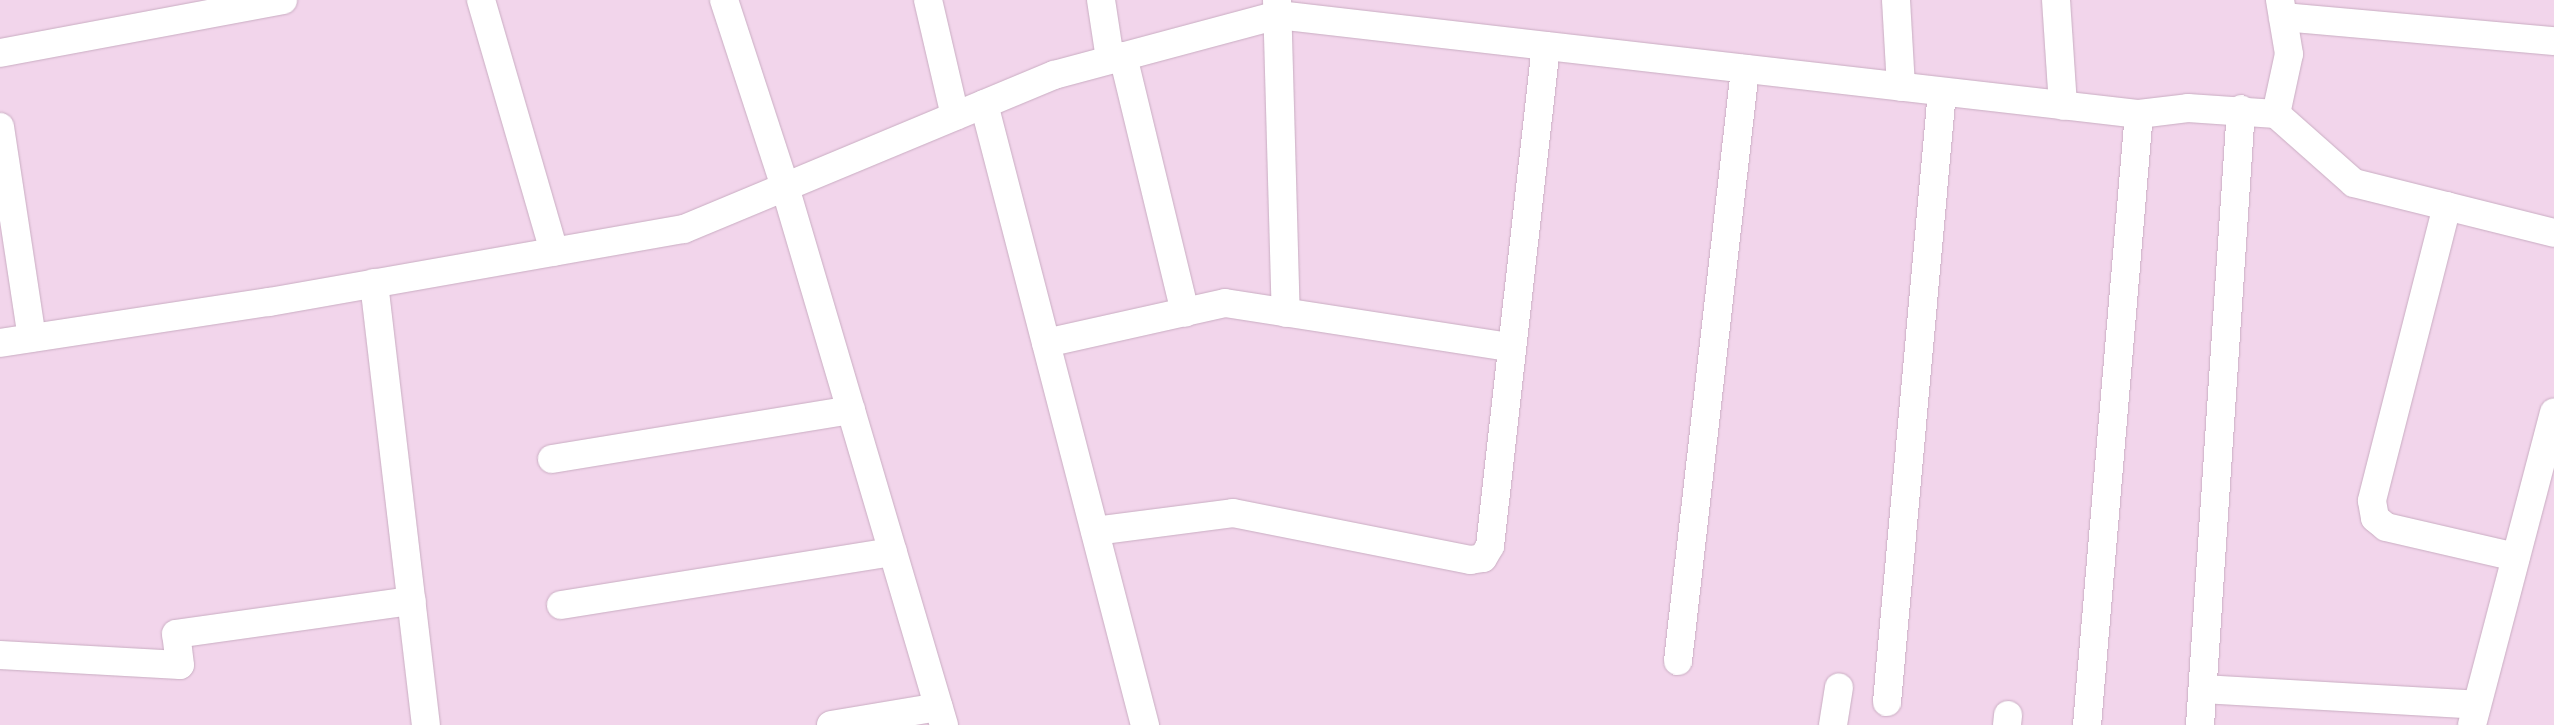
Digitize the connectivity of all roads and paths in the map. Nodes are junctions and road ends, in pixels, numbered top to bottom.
1 (283, 0) edge
2 (481, 0) edge
3 (724, 0) edge
4 (928, 0) edge
5 (1101, 0) edge
6 (1896, 0) edge
7 (2056, 0) edge
8 (1277, 8) edge
9 (2281, 9) edge
10 (2554, 41) edge
11 (1546, 46) junction
12 (0, 53) edge
13 (1116, 58) junction
14 (1745, 69) junction
15 (1901, 87) junction
16 (1942, 92) junction
17 (984, 104) junction
18 (2062, 106) junction
19 (2241, 109) junction
20 (2139, 114) junction
21 (2276, 114) junction
22 (955, 116) junction
23 (0, 126) edge
24 (784, 187) junction
25 (2447, 206) junction
26 (2554, 233) edge
27 (554, 252) junction
28 (374, 284) junction
29 (1184, 313) junction
30 (1286, 313) junction
31 (32, 338) junction
32 (0, 343) edge
33 (1046, 343) junction
34 (1510, 346) junction
35 (851, 410) junction
36 (2554, 413) edge
37 (2550, 448) edge
38 (552, 458) dead end
39 (1095, 531) junction
40 (893, 552) junction
41 (2516, 557) junction
42 (412, 601) junction
43 (561, 605) dead end
44 (0, 655) edge
45 (1678, 661) dead end
46 (1839, 688) dead end
47 (2203, 689) junction
48 (1887, 702) dead end
49 (2475, 715) edge
50 (941, 716) edge
51 (426, 725) edge
52 (831, 725) edge
53 (1145, 725) edge
54 (1834, 725) edge
55 (2087, 725) edge
56 (2200, 725) edge

1 - 12 street
2 - 27 street
3 - 24 street
4 - 22 street
5 - 13 street
6 - 15 street
7 - 18 street
8 - 11 street
8 - 13 street
8 - 30 street
9 - 10 street
9 - 21 street
11 - 14 street
11 - 34 street
13 - 17 street
13 - 29 street
14 - 15 street
14 - 45 street
15 - 16 street
16 - 18 street
16 - 48 street
17 - 22 street
17 - 33 street
18 - 20 street
19 - 20 street
19 - 21 street
19 - 47 street
20 - 55 street
21 - 25 street
22 - 24 street
23 - 31 street
24 - 27 street
24 - 35 street
25 - 26 street
25 - 41 street
27 - 28 street
28 - 31 street
28 - 42 street
29 - 30 street
29 - 33 street
30 - 34 street
31 - 32 street
33 - 39 street
34 - 39 street
35 - 38 street
35 - 40 street
36 - 37 street
37 - 41 street
39 - 53 street
40 - 43 street
40 - 50 street
41 - 49 street
42 - 44 street
42 - 51 street
46 - 54 street
47 - 49 street
47 - 56 street
50 - 52 street

